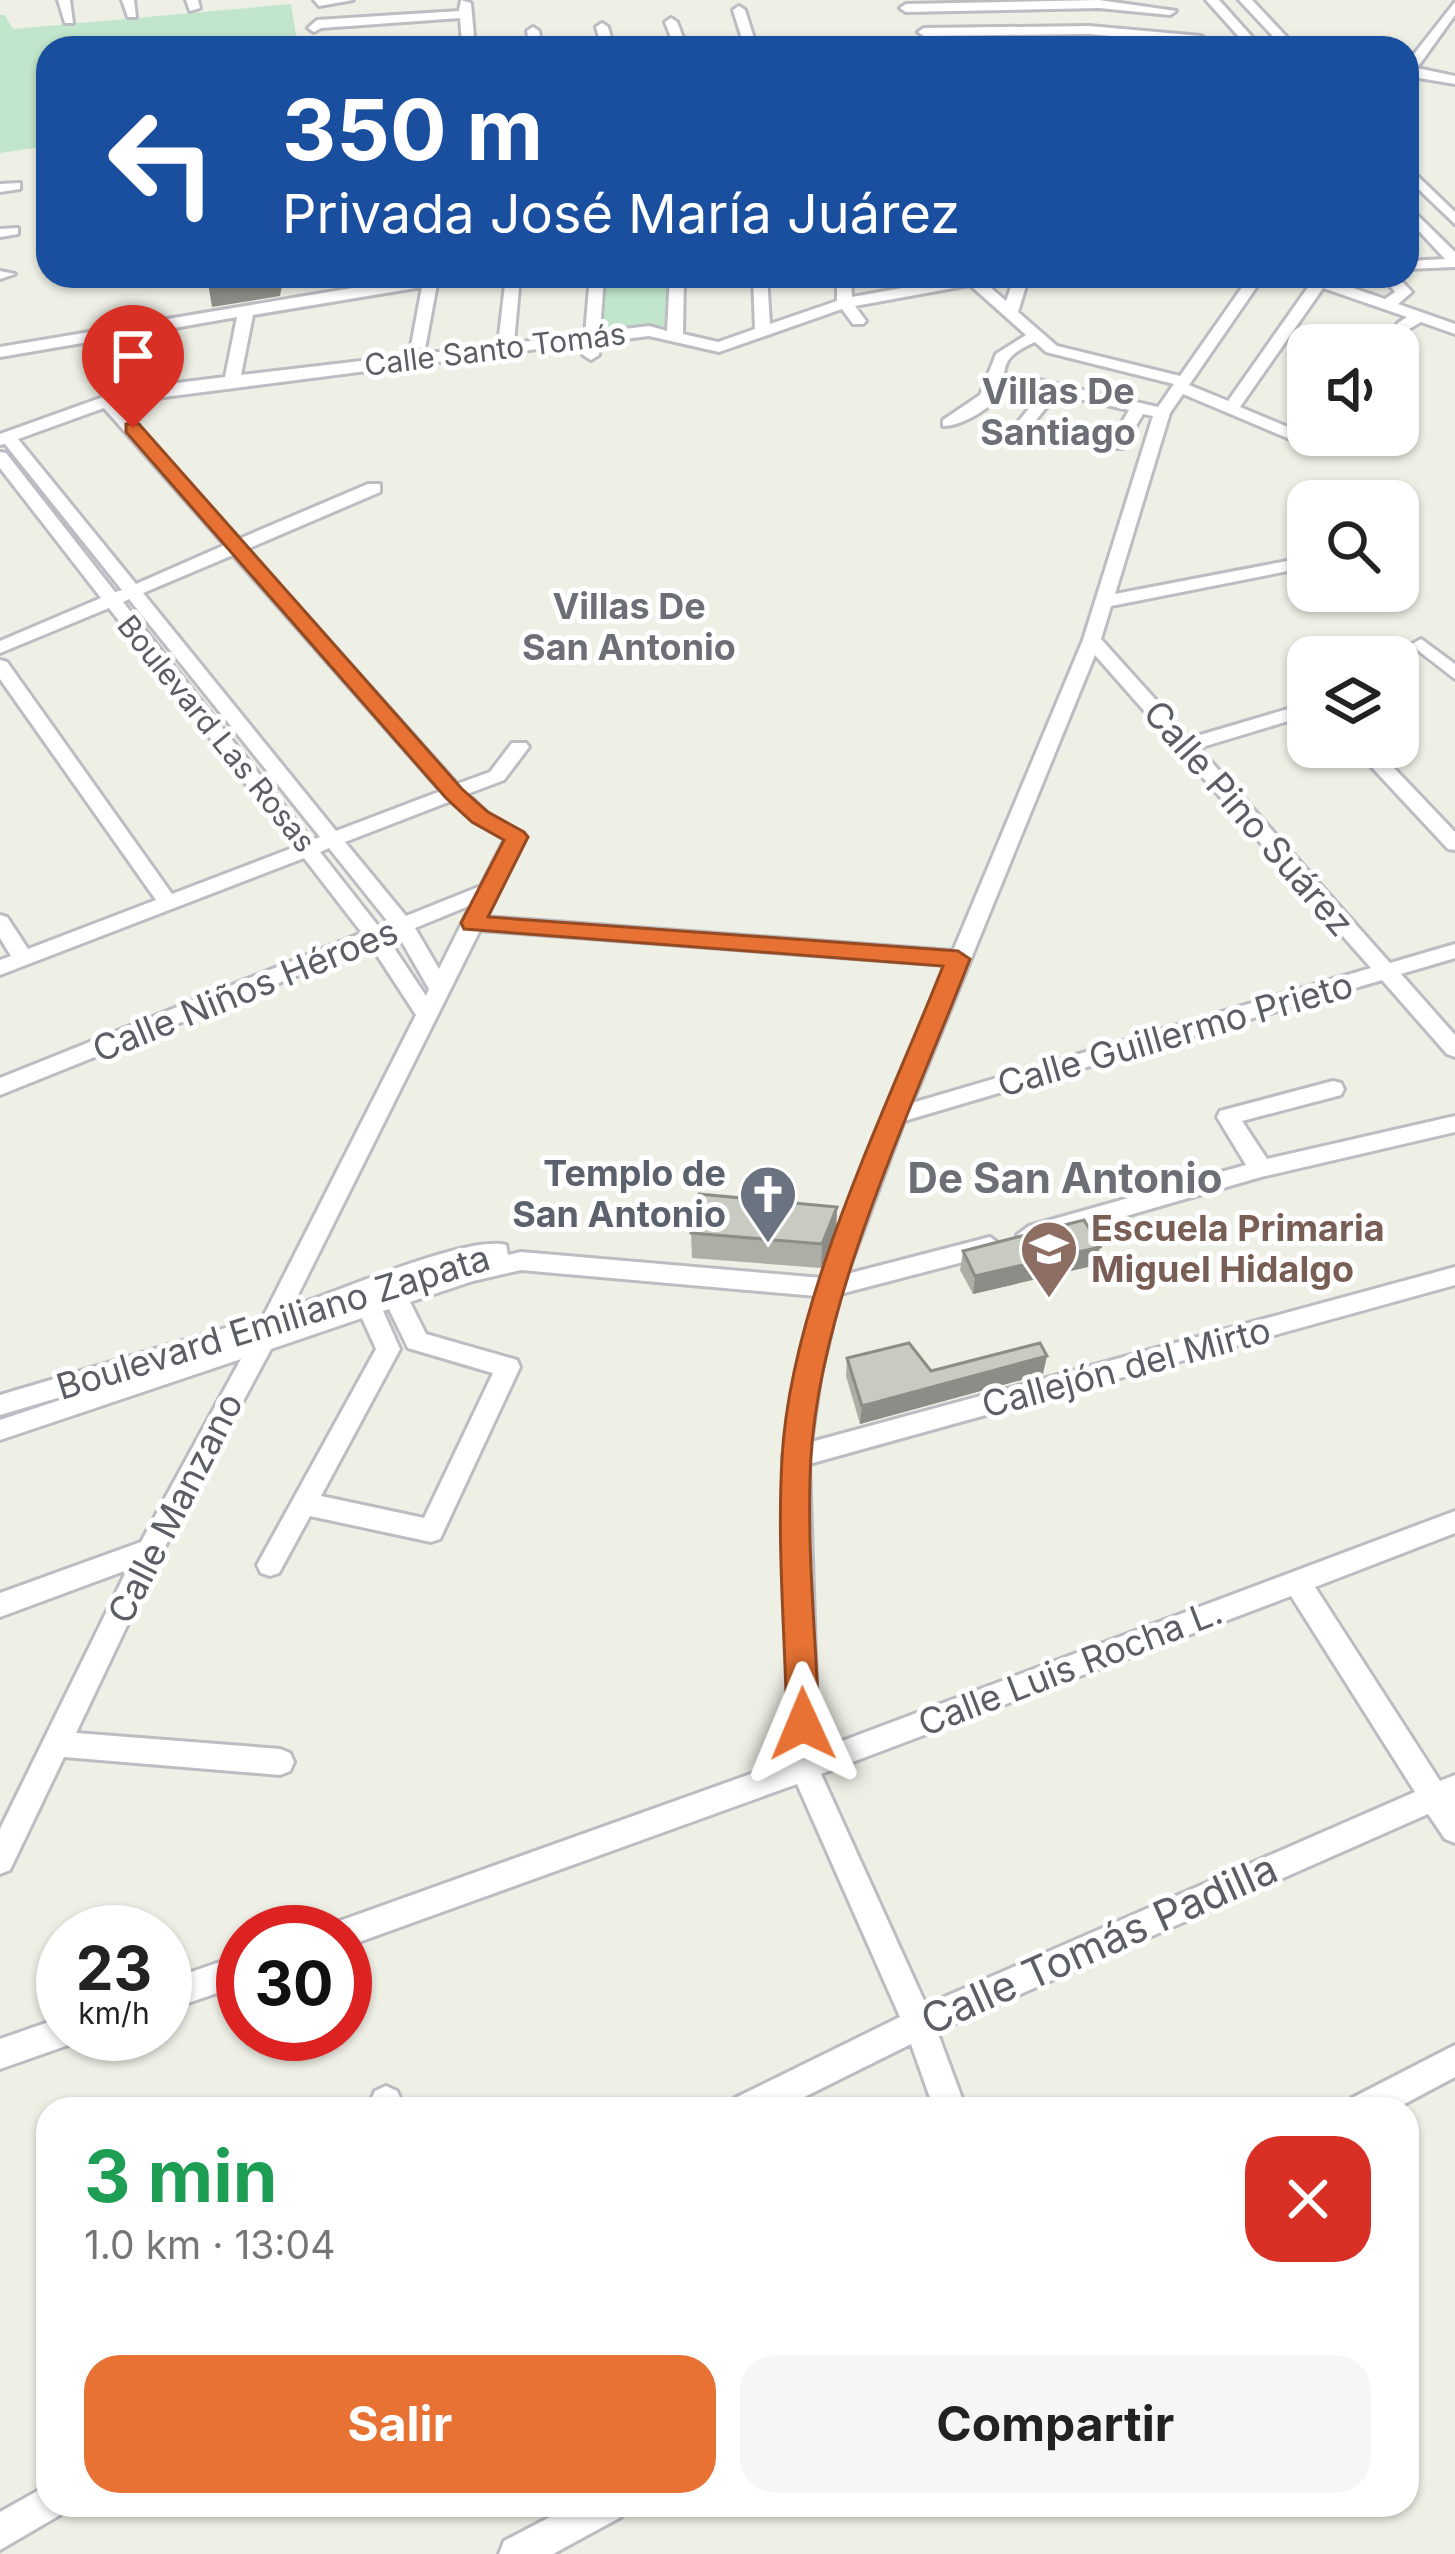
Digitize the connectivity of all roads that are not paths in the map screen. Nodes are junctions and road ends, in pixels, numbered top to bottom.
1 (64, 0) edge
2 (347, 0) edge
3 (1212, 0) edge
4 (1245, 0) edge
5 (319, 2) edge
6 (1099, 2) edge
7 (905, 4) edge
8 (1455, 6) edge
9 (739, 10) dead end
10 (1170, 11) dead end
11 (466, 12) edge
12 (69, 20) dead end
13 (671, 22) dead end
14 (388, 23) dead end
15 (602, 27) dead end
16 (1089, 30) junction
17 (532, 32) dead end
18 (924, 32) junction
19 (533, 36) edge
20 (605, 36) edge
21 (676, 36) edge
22 (747, 36) edge
23 (926, 36) edge
24 (1086, 36) edge
25 (1156, 36) edge
26 (1245, 36) edge
27 (1280, 36) edge
28 (1419, 55) edge
29 (1419, 70) edge
30 (1451, 75) edge
31 (1419, 182) edge
32 (1455, 220) edge
33 (1419, 222) edge
34 (1455, 262) edge
35 (1419, 264) edge
36 (379, 288) edge
37 (429, 288) edge
38 (512, 288) edge
39 (596, 288) edge
40 (677, 288) edge
41 (761, 288) edge
42 (844, 288) edge
43 (901, 288) edge
44 (983, 288) edge
45 (1018, 288) edge
46 (1249, 288) edge
47 (1305, 288) edge
48 (1339, 288) edge
49 (1400, 288) edge
50 (845, 303) junction
51 (1389, 304) junction
52 (247, 311) junction
53 (1011, 311) junction
54 (1419, 316) junction
55 (857, 321) dead end
56 (1406, 324) edge
57 (151, 327) junction
58 (1455, 329) edge
59 (763, 330) junction
60 (675, 335) junction
61 (1037, 336) junction
62 (783, 345) dead end
63 (419, 346) dead end
64 (590, 346) junction
65 (505, 350) junction
66 (0, 352) edge
67 (1021, 381) dead end
68 (232, 382) junction
69 (1181, 384) junction
70 (1053, 389) junction
71 (127, 394) junction
72 (106, 400) junction
73 (1138, 408) junction
74 (1231, 408) junction
75 (1162, 413) junction
76 (1026, 422) dead end
77 (950, 423) dead end
78 (1287, 426) edge
79 (3, 445) edge
80 (1117, 445) dead end
81 (374, 488) dead end
82 (238, 544) junction
83 (1287, 566) edge
84 (130, 592) junction
85 (110, 601) junction
86 (1104, 602) junction
87 (1092, 640) junction
88 (1421, 644) dead end
89 (0, 648) edge
90 (0, 666) edge
91 (1455, 673) edge
92 (1287, 715) edge
93 (1185, 746) junction
94 (519, 747) dead end
95 (1383, 768) edge
96 (454, 794) junction
97 (333, 840) junction
98 (1455, 844) edge
99 (308, 849) junction
100 (169, 904) junction
101 (481, 908) junction
102 (0, 922) edge
103 (408, 934) junction
104 (382, 944) junction
105 (1455, 952) edge
106 (24, 959) junction
107 (958, 959) junction
108 (0, 968) edge
109 (1385, 974) junction
110 (440, 989) junction
111 (427, 1015) junction
112 (1455, 1049) edge
113 (0, 1088) edge
114 (1333, 1089) dead end
115 (0, 1105) edge
116 (895, 1116) junction
117 (1455, 1124) edge
118 (1261, 1169) junction
119 (1455, 1276) edge
120 (832, 1281) junction
121 (396, 1299) junction
122 (369, 1308) junction
123 (266, 1335) junction
124 (417, 1341) junction
125 (388, 1349) junction
126 (0, 1405) edge
127 (0, 1430) edge
128 (796, 1457) junction
129 (306, 1504) junction
130 (1455, 1522) edge
131 (150, 1550) junction
132 (270, 1564) dead end
133 (1297, 1582) junction
134 (0, 1605) edge
135 (58, 1744) junction
136 (280, 1762) dead end
137 (804, 1768) junction
138 (1446, 1791) edge
139 (1455, 1830) edge
140 (0, 1860) edge
141 (372, 1923) edge
142 (919, 2024) junction
143 (36, 2041) edge
144 (0, 2054) edge
145 (1455, 2060) edge
146 (770, 2097) edge
147 (946, 2097) edge
148 (1386, 2097) edge
149 (36, 2510) edge
150 (586, 2517) edge
151 (0, 2532) edge
152 (517, 2554) edge

1 - 12 street
2 - 5 street
3 - 26 street
4 - 27 street
6 - 7 street
6 - 10 street
6 - 16 street
7 - 18 street
8 - 28 street
9 - 22 street
11 - 14 street
13 - 21 street
15 - 20 street
16 - 18 street
16 - 24 street
16 - 25 street
17 - 19 street
18 - 23 street
29 - 30 street
31 - 32 street
33 - 34 street
34 - 35 street
36 - 52 street
37 - 63 street
38 - 65 street
39 - 64 street
40 - 60 street
41 - 59 street
42 - 50 street
43 - 50 street, Calle Santo Tomás
44 - 53 street
45 - 53 street
46 - 69 street
47 - 74 street
48 - 51 street
49 - 51 street
50 - 55 street
50 - 59 street, Calle Santo Tomás
51 - 54 street
52 - 57 street
52 - 68 street
53 - 61 street
54 - 56 street
54 - 58 street
57 - 66 street
57 - 71 street
59 - 60 street, Calle Santo Tomás
59 - 62 street
60 - 64 street, Calle Santo Tomás
61 - 69 street
61 - 77 street
64 - 65 street, Calle Santo Tomás
65 - 68 street, Calle Santo Tomás
67 - 70 street
68 - 71 street, Calle Santo Tomás
69 - 74 street
69 - 75 street
70 - 73 street
70 - 76 street
71 - 72 street, Calle Santo Tomás
72 - 79 street, Calle Santo Tomás
72 - 82 street
73 - 75 street
73 - 80 street
74 - 78 street
75 - 86 street
79 - 84 street, Boulevard Las Rosas
79 - 85 street, Boulevard Las Rosas
81 - 82 street
82 - 84 street
82 - 96 street
83 - 86 street
84 - 85 street
84 - 97 street, Boulevard Las Rosas
85 - 89 street
85 - 99 street, Boulevard Las Rosas
86 - 87 street
87 - 93 street, Calle Pino Suárez
87 - 107 street
88 - 91 street
90 - 100 street
92 - 93 street
93 - 109 street, Calle Pino Suárez
94 - 96 street
95 - 98 street
96 - 97 street
96 - 101 street, Calle Manzano
97 - 99 street
97 - 103 street, Boulevard Las Rosas
99 - 100 street
99 - 104 street, Boulevard Las Rosas
100 - 106 street
101 - 103 street, Calle Niños Héroes
101 - 107 street
101 - 110 street, Calle Manzano
102 - 106 street
103 - 104 street, Calle Niños Héroes
103 - 110 street, Boulevard Las Rosas
104 - 111 street, Boulevard Las Rosas
104 - 113 street, Calle Niños Héroes
104 - 115 street, Calle Niños Héroes
105 - 109 street, Calle Guillermo Prieto
106 - 108 street
107 - 116 street
109 - 112 street, Calle Pino Suárez
109 - 116 street, Calle Guillermo Prieto
110 - 111 street, Calle Manzano
111 - 123 street, Calle Manzano
114 - 118 street
116 - 120 street
117 - 118 street
118 - 120 street
119 - 128 street, Callejón del Mirto
120 - 121 street, Boulevard Emiliano Zapata
120 - 123 street, Boulevard Emiliano Zapata
120 - 128 street
121 - 122 street, Boulevard Emiliano Zapata
121 - 124 street
122 - 123 street, Boulevard Emiliano Zapata
122 - 125 street
123 - 126 street, Boulevard Emiliano Zapata
123 - 127 street, Boulevard Emiliano Zapata
123 - 131 street, Calle Manzano
124 - 125 street
124 - 129 street
125 - 129 street
128 - 137 street
129 - 132 street
130 - 133 street, Calle Luis Rocha L.
131 - 134 street
131 - 135 street, Calle Manzano
133 - 137 street, Calle Luis Rocha L.
133 - 138 street
135 - 136 street
135 - 140 street, Calle Manzano
137 - 141 street, Calle Luis Rocha L.
137 - 142 street
138 - 139 street
138 - 142 street, Calle Tomás Padilla
142 - 146 street, Calle Tomás Padilla
142 - 147 street
143 - 144 street
145 - 148 street
149 - 151 street
150 - 152 street

